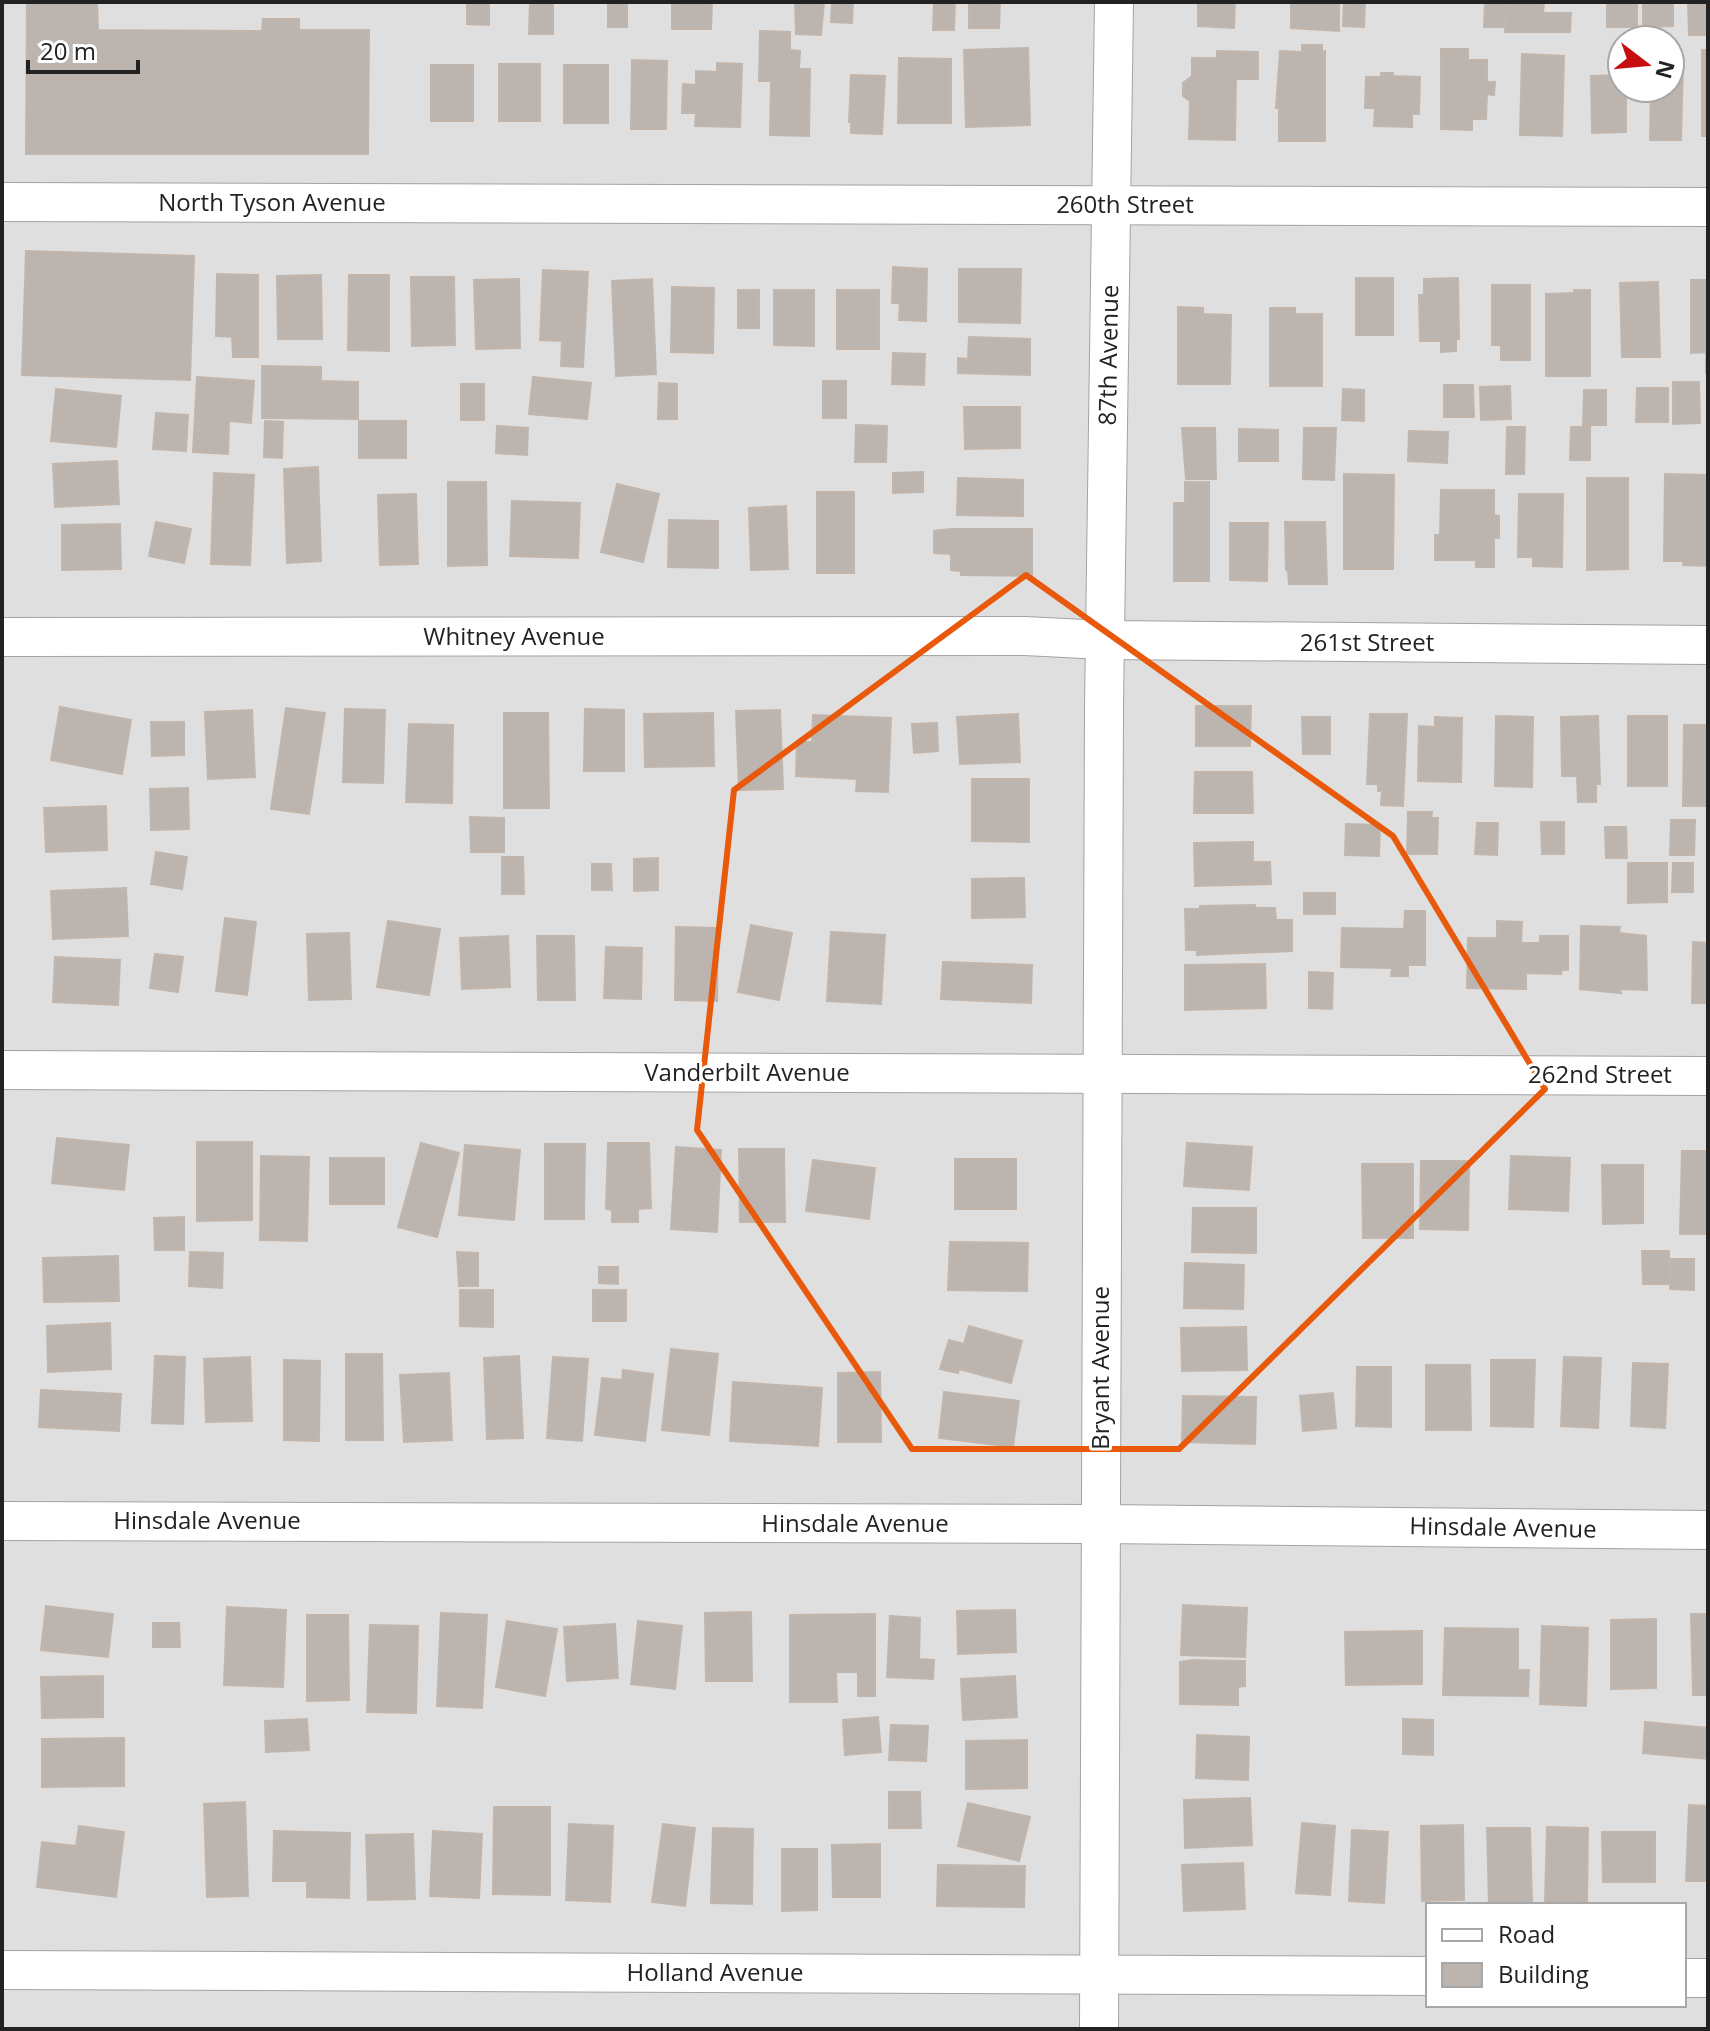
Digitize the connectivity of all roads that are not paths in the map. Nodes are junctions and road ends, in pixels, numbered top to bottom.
1 (1114, 2) edge
2 (2, 202) edge
3 (543, 203) joint
4 (1111, 205) junction
5 (1708, 207) edge
6 (1025, 636) joint
7 (2, 637) edge
8 (1104, 640) junction
9 (1708, 645) edge
10 (1104, 707) joint
11 (2, 1070) edge
12 (1101, 1075) junction
13 (1492, 1075) joint
14 (1708, 1076) edge
15 (2, 1521) edge
16 (1100, 1524) junction
17 (1708, 1530) edge
18 (2, 1970) edge
19 (1099, 1974) junction
20 (1426, 1976) edge
21 (1686, 1978) edge
22 (1708, 1978) edge
23 (1099, 2029) edge

1 - 4 street, 87th Avenue
2 - 3 street, North Tyson Avenue
3 - 4 street, 260th Street
4 - 5 street, 260th Street
4 - 8 street, 87th Avenue
6 - 7 street, Whitney Avenue
6 - 8 street, 261st Street
8 - 9 street, 261st Street
8 - 10 street, 87th Avenue
10 - 12 street, Bryant Avenue
11 - 12 street, Vanderbilt Avenue
12 - 13 street, Vanderbilt Avenue
12 - 16 street, Bryant Avenue
13 - 14 street, 262nd Street
15 - 16 street, Hinsdale Avenue
16 - 17 street, Hinsdale Avenue
16 - 19 street, Bryant Avenue
18 - 19 street, Holland Avenue
19 - 20 street, Holland Avenue
19 - 23 street, Bryant Avenue
21 - 22 street

